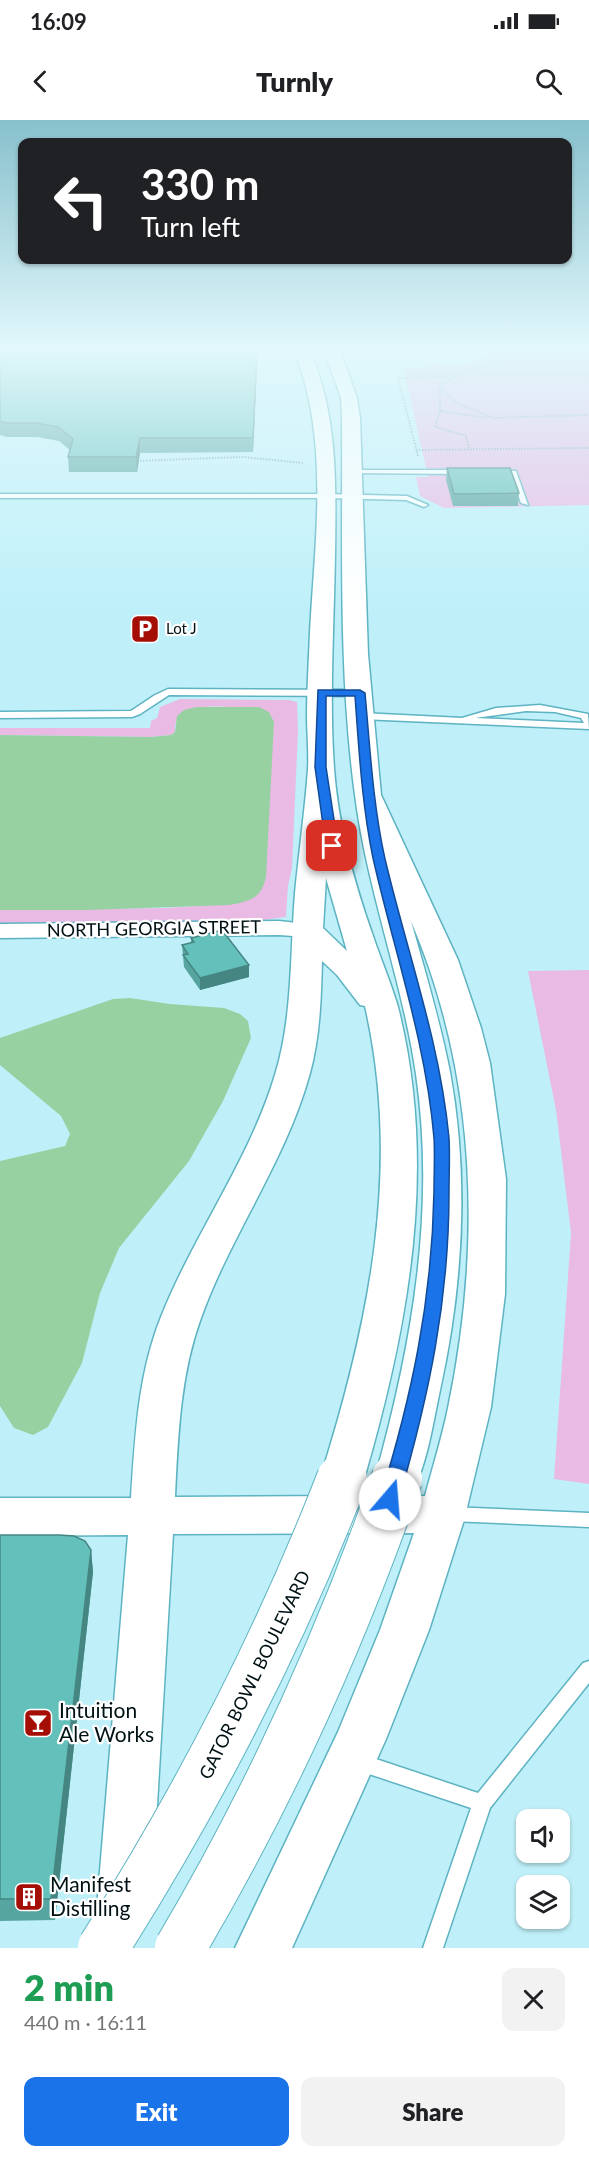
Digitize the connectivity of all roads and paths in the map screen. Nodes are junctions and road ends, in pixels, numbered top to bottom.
1 (326, 435) edge
2 (351, 435) edge
3 (412, 435) edge
4 (464, 435) edge
5 (589, 448) edge
6 (469, 449) junction
7 (416, 450) junction
8 (128, 460) edge
9 (312, 463) dead end
10 (352, 471) junction
11 (421, 472) junction
12 (470, 472) edge
13 (492, 472) edge
14 (0, 496) edge
15 (327, 496) junction
16 (353, 497) junction
17 (525, 503) dead end
18 (423, 505) dead end
19 (321, 693) junction
20 (361, 705) junction
21 (0, 715) edge
22 (457, 721) junction
23 (589, 725) edge
24 (321, 767) junction
25 (369, 797) junction
26 (308, 930) junction
27 (0, 931) edge
28 (384, 1017) junction
29 (442, 1514) junction
30 (152, 1515) junction
31 (0, 1517) edge
32 (589, 1520) edge
33 (589, 1669) edge
34 (351, 1760) junction
35 (482, 1803) junction
36 (103, 1948) edge
37 (121, 1948) edge
38 (180, 1948) edge
39 (263, 1948) edge
40 (433, 1948) edge

1 - 15 main road, GATOR BOWL BOULEVARD
2 - 10 main road
3 - 7 path
4 - 6 path
5 - 6 path
6 - 7 path
7 - 11 path
8 - 9 path
10 - 11 lane
10 - 16 main road
11 - 12 lane
13 - 17 lane
14 - 15 lane
15 - 16 lane
15 - 19 main road, GATOR BOWL BOULEVARD
16 - 18 lane
16 - 20 main road
19 - 20 lane
19 - 21 lane
19 - 24 main road, GATOR BOWL BOULEVARD
20 - 22 lane
20 - 25 main road
22 - 23 lane
22 - 23 lane
24 - 26 main road
24 - 28 main road, GATOR BOWL BOULEVARD
25 - 29 main road
25 - 38 main road, bridge
26 - 27 street, NORTH GEORGIA STREET
26 - 28 main road
26 - 30 main road
28 - 36 main road, GATOR BOWL BOULEVARD, bridge
29 - 30 main road
29 - 32 lane
29 - 34 main road
30 - 31 main road
30 - 37 main road
33 - 35 lane
34 - 35 lane
34 - 39 main road
35 - 40 lane

